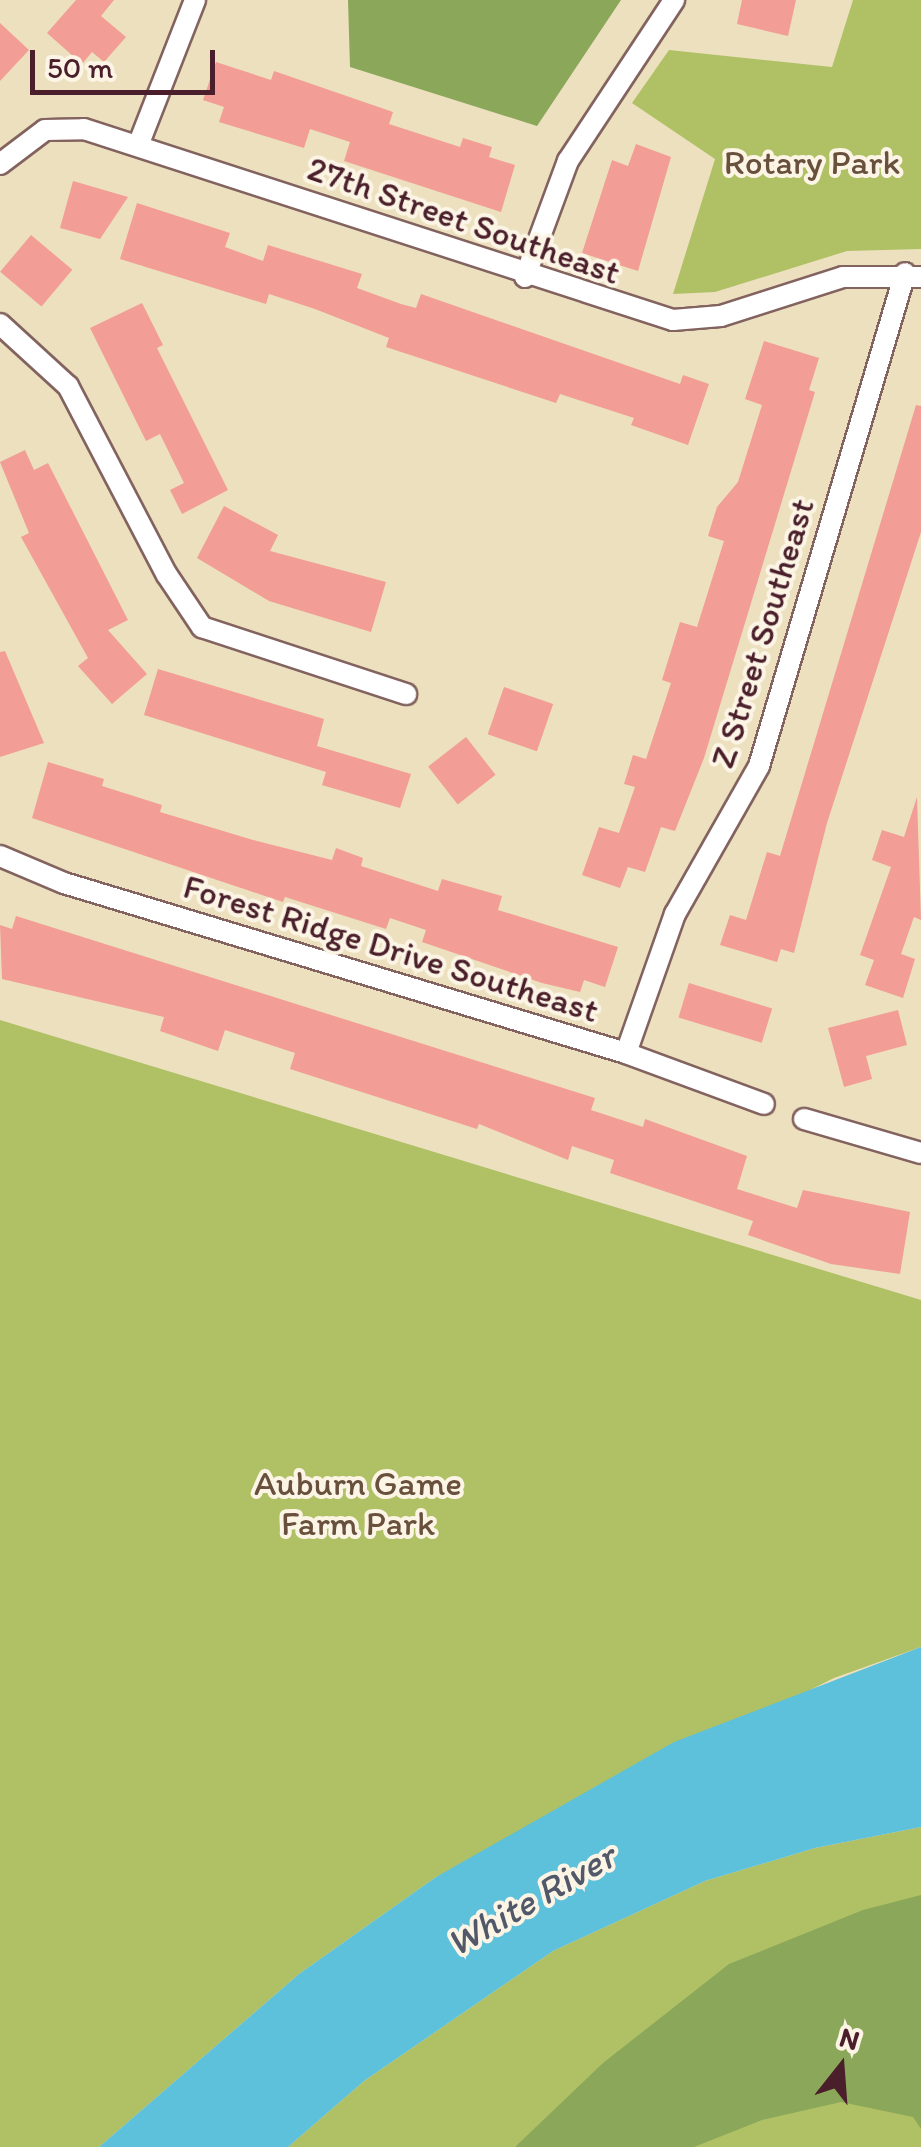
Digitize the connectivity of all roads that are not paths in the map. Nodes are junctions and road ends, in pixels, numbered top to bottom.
1 (195, 0) edge
2 (674, 0) edge
3 (139, 143) junction
4 (0, 164) edge
5 (913, 275) edge
6 (525, 277) junction
7 (0, 324) edge
8 (406, 694) dead end
9 (0, 856) edge
10 (626, 1054) junction
11 (764, 1104) dead end
12 (804, 1120) dead end
13 (921, 1153) edge

1 - 3 street
2 - 6 street
3 - 4 street, 27th Street Southeast
3 - 6 street, 27th Street Southeast
5 - 6 street, 27th Street Southeast
5 - 10 street, Z Street Southeast
7 - 8 street
9 - 10 street, Forest Ridge Drive Southeast
10 - 11 street, Forest Ridge Drive Southeast
12 - 13 street

